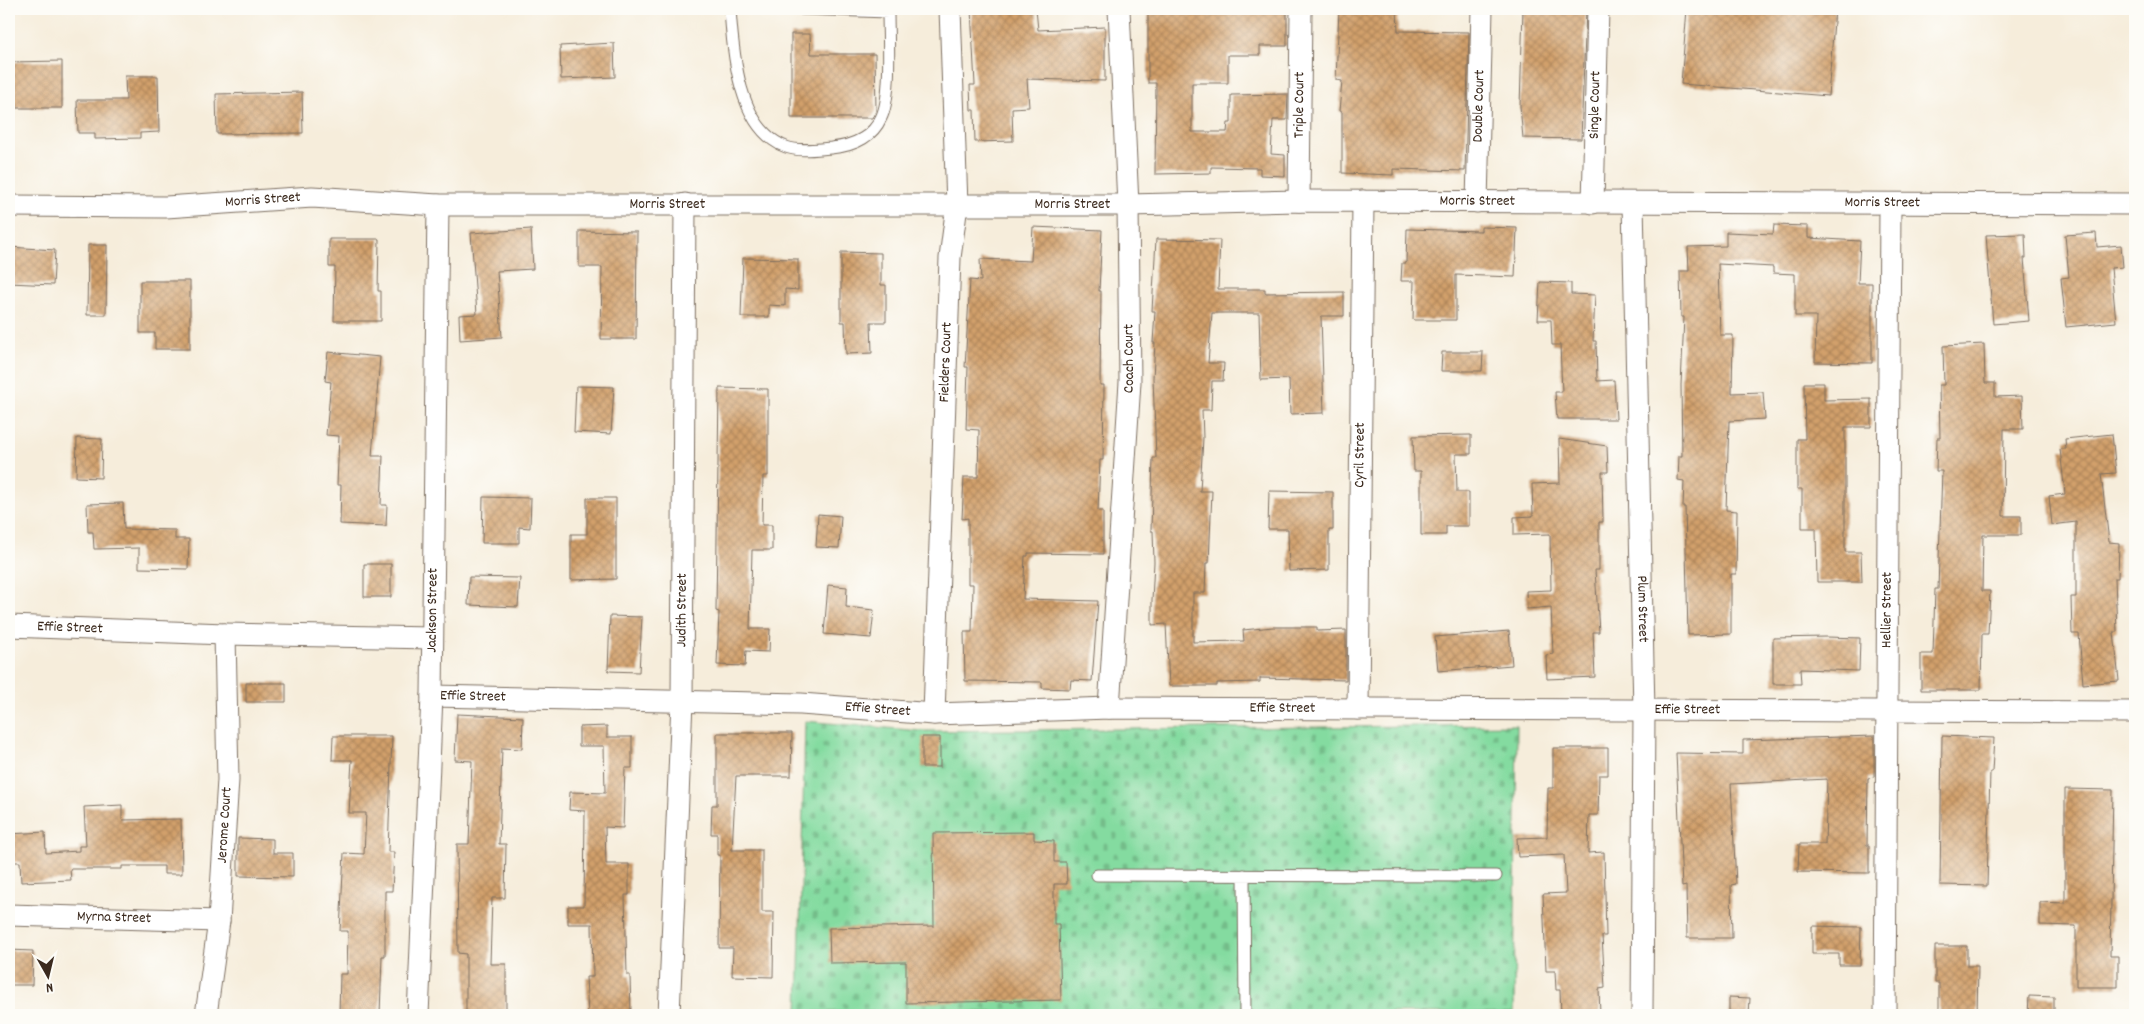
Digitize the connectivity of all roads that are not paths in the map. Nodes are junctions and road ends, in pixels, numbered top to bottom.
1 (730, 9) edge
2 (802, 9) edge
3 (950, 9) edge
4 (1119, 9) edge
5 (1301, 9) edge
6 (1482, 9) edge
7 (1598, 9) edge
8 (888, 10) edge
9 (1299, 201) junction
10 (1363, 201) junction
11 (1477, 202) junction
12 (1593, 202) junction
13 (1633, 203) junction
14 (685, 204) junction
15 (1890, 204) junction
16 (2135, 204) edge
17 (438, 205) junction
18 (957, 205) junction
19 (1128, 205) junction
20 (9, 206) edge
21 (9, 626) edge
22 (225, 634) junction
23 (432, 638) junction
24 (432, 696) junction
25 (682, 701) junction
26 (1109, 708) junction
27 (1358, 709) junction
28 (1644, 711) junction
29 (1886, 711) junction
30 (2135, 712) edge
31 (934, 714) junction
32 (1097, 874) dead end
33 (1244, 875) junction
34 (1496, 876) dead end
35 (9, 915) edge
36 (219, 920) junction
37 (206, 1015) edge
38 (418, 1015) edge
39 (669, 1015) edge
40 (1244, 1015) edge
41 (1642, 1015) edge
42 (1885, 1015) edge

1 - 8 lane
2 - 8 lane
3 - 18 street, Fielders Court
4 - 19 street, Coach Court
5 - 9 street, Triple Court
6 - 11 street, Double Court
7 - 12 street, Single Court
9 - 10 street, Morris Street
9 - 19 street, Morris Street
10 - 11 street, Morris Street
10 - 27 street, Cyril Street
11 - 12 street, Morris Street
12 - 13 street, Morris Street
13 - 15 street, Morris Street
13 - 28 street, Plum Street
14 - 17 street, Morris Street
14 - 18 street, Morris Street
14 - 25 street, Judith Street
15 - 16 street, Morris Street
15 - 29 street, Hellier Street
17 - 20 street, Morris Street
17 - 23 street, Jackson Street
18 - 19 street, Morris Street
18 - 31 street, Fielders Court
19 - 26 street, Coach Court
21 - 22 street, Effie Street
22 - 23 street, Effie Street
22 - 36 street, Jerome Court
23 - 24 street, Jackson Street
24 - 25 street, Effie Street
24 - 38 street, Jackson Street
25 - 31 street, Effie Street
25 - 39 street, Judith Street
26 - 27 street, Effie Street
26 - 31 street, Effie Street
27 - 28 street, Effie Street
28 - 29 street, Effie Street
28 - 41 street, Plum Street
29 - 30 street, Effie Street
29 - 42 street, Hellier Street
32 - 33 lane
33 - 34 lane
33 - 40 lane
35 - 36 street, Myrna Street
36 - 37 street, Jerome Court

